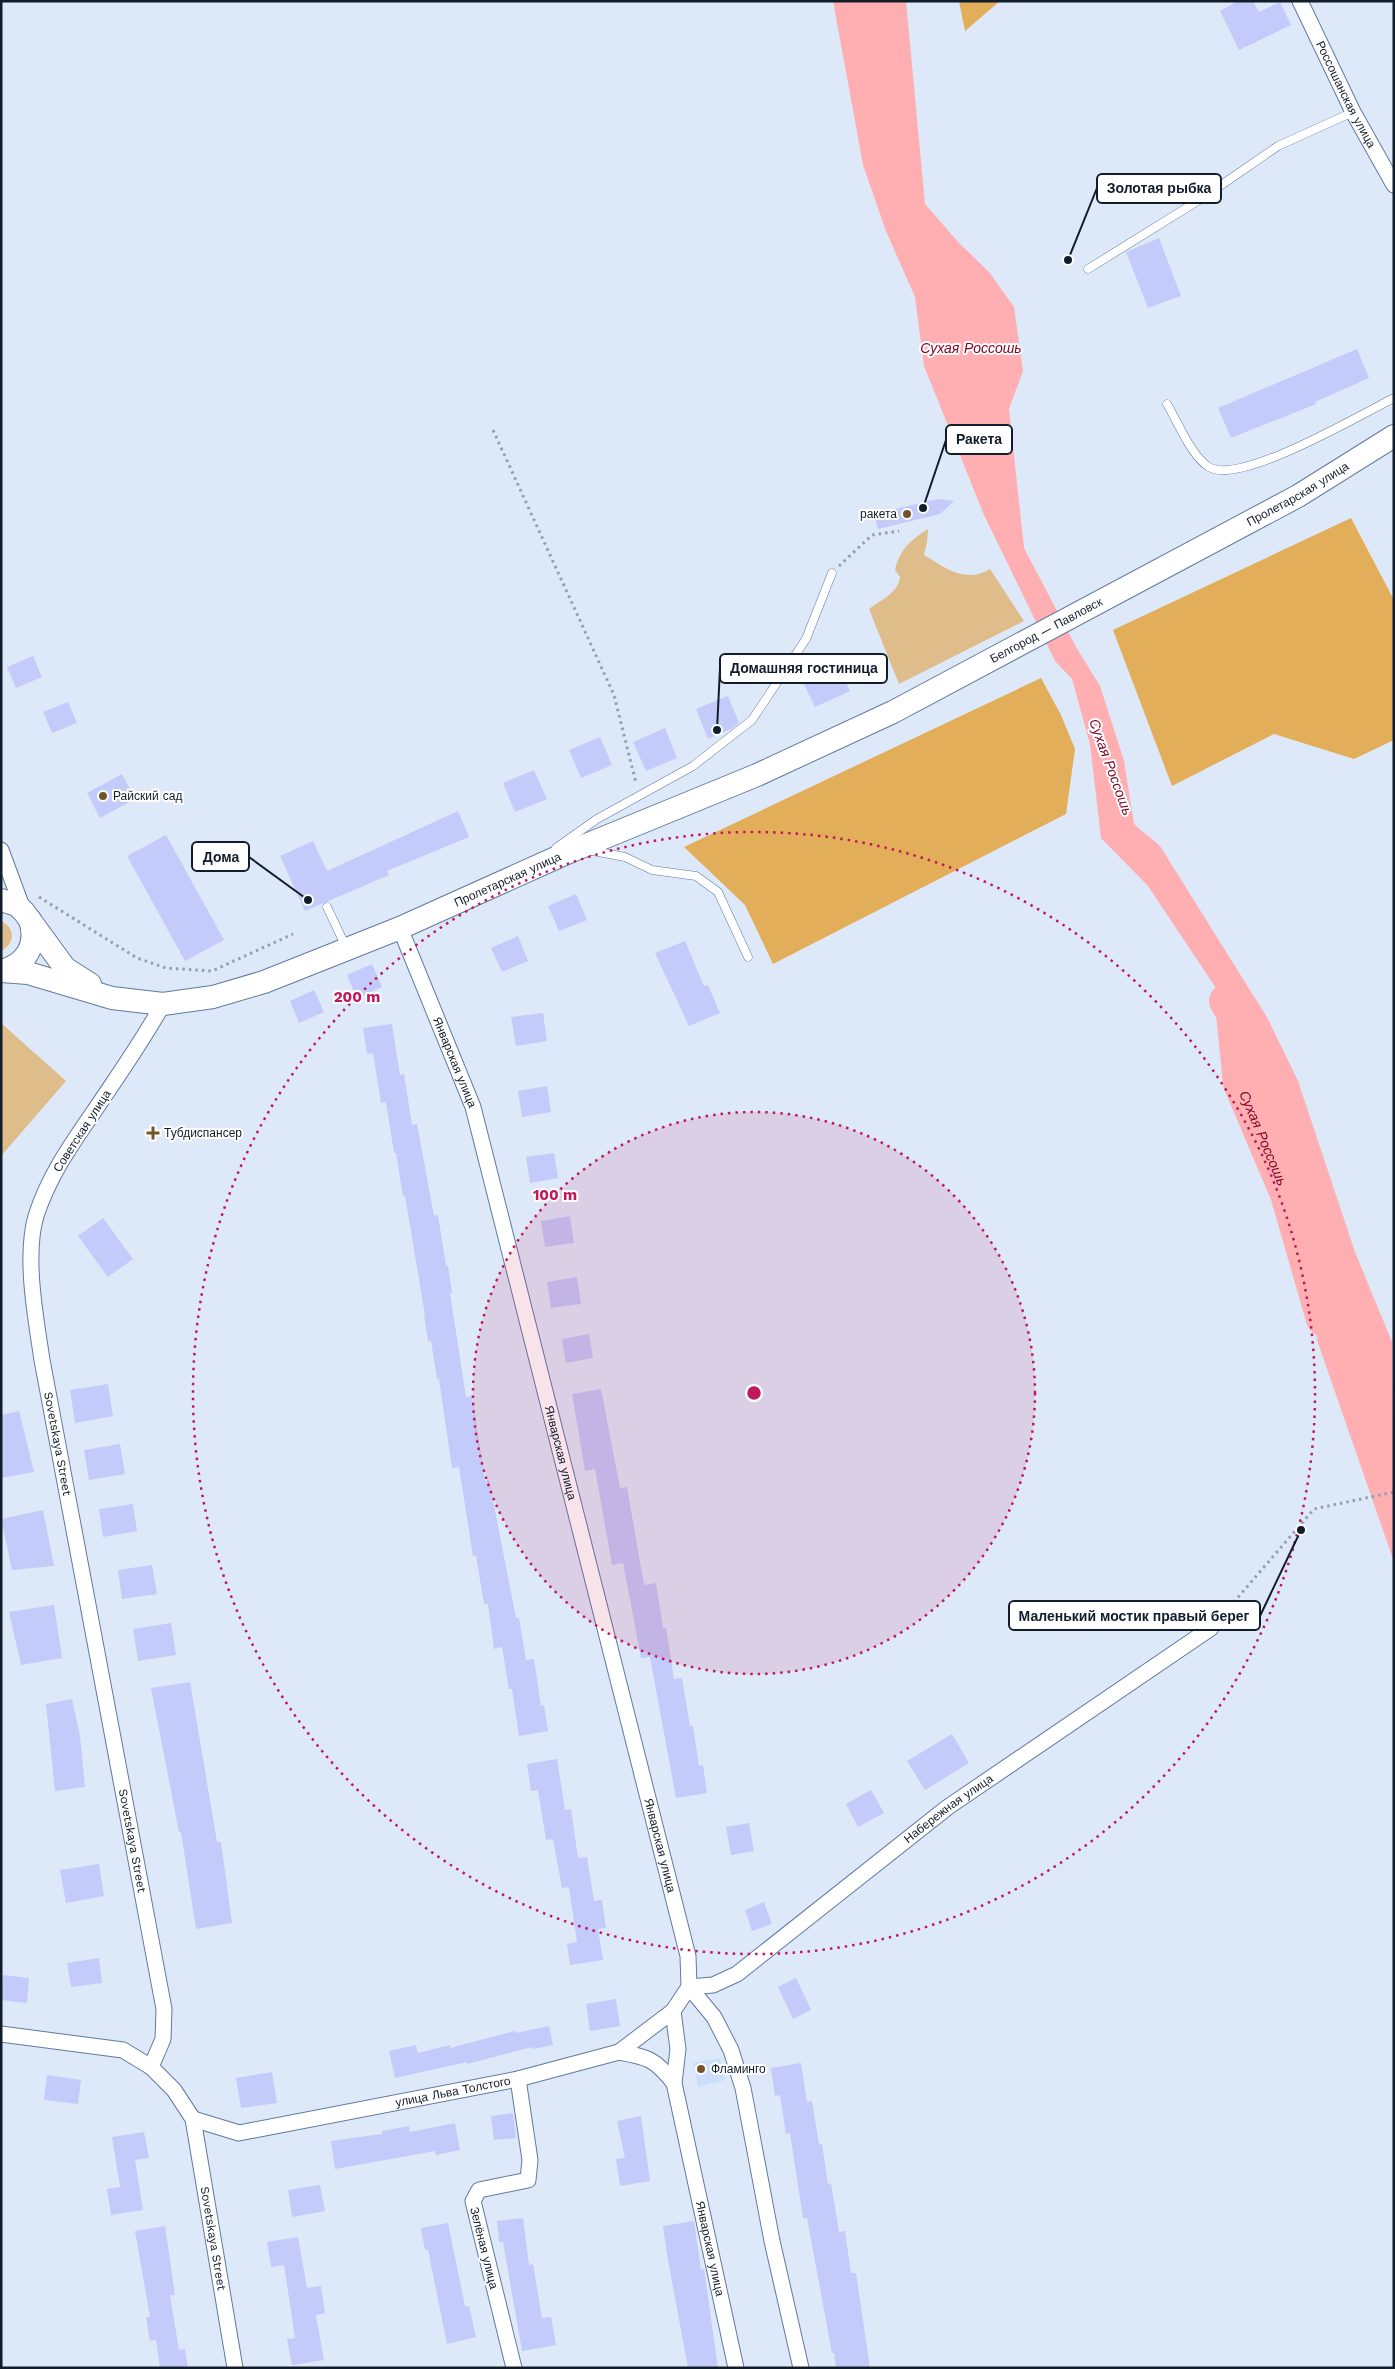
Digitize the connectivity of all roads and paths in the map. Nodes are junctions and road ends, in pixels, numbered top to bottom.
1 (1300, 1) edge
2 (1353, 112) junction
3 (1394, 185) edge
4 (1088, 270) dead end
5 (1394, 398) edge
6 (1168, 404) dead end
7 (493, 430) dead end
8 (1394, 436) edge
9 (898, 531) dead end
10 (1198, 550) joint
11 (832, 573) joint
12 (893, 712) joint
13 (639, 796) junction
14 (579, 848) junction
15 (1, 850) edge
16 (513, 877) junction
17 (13, 881) junction
18 (1, 900) edge
19 (327, 907) dead end
20 (27, 916) junction
21 (400, 928) junction
22 (293, 934) dead end
23 (347, 949) junction
24 (748, 957) dead end
25 (1, 971) edge
26 (112, 998) junction
27 (163, 1004) junction
28 (1394, 1492) edge
29 (1211, 1628) joint
30 (689, 1987) junction
31 (673, 2011) junction
32 (1, 2034) edge
33 (619, 2052) junction
34 (151, 2067) junction
35 (518, 2078) junction
36 (674, 2083) junction
37 (193, 2119) junction
38 (235, 2368) edge
39 (514, 2368) edge
40 (736, 2368) edge
41 (801, 2368) edge

1 - 2 street, Россошанская улица
2 - 3 street, Россошанская улица
2 - 4 lane
5 - 6 lane
7 - 13 path
8 - 10 main road, Пролетарская улица
9 - 11 path
10 - 12 main road, Белгород — Павловск
11 - 13 lane
12 - 14 main road, Пролетарская улица
13 - 16 lane
14 - 16 main road, Пролетарская улица
14 - 24 lane
15 - 17 street
16 - 21 main road, Пролетарская улица
17 - 20 street
17 - 22 path
18 - 20 main road
19 - 23 lane
20 - 25 main road
20 - 26 main road
21 - 23 main road, Пролетарская улица
21 - 30 street, Январская улица
23 - 27 main road, Пролетарская улица
25 - 26 main road, Пролетарская улица
26 - 27 main road, Пролетарская улица
27 - 34 street, Советская улица
28 - 29 path
29 - 30 street, Набережная улица
30 - 31 street, улица Льва Толстого
30 - 41 street
31 - 33 street, улица Льва Толстого
31 - 36 street, Январская улица
32 - 34 street
33 - 35 street, улица Льва Толстого
33 - 36 street
34 - 37 street, Sovetskaya Street
35 - 37 street, улица Льва Толстого
35 - 39 street, Зелёная улица
36 - 40 street, Январская улица
37 - 38 street, Sovetskaya Street

